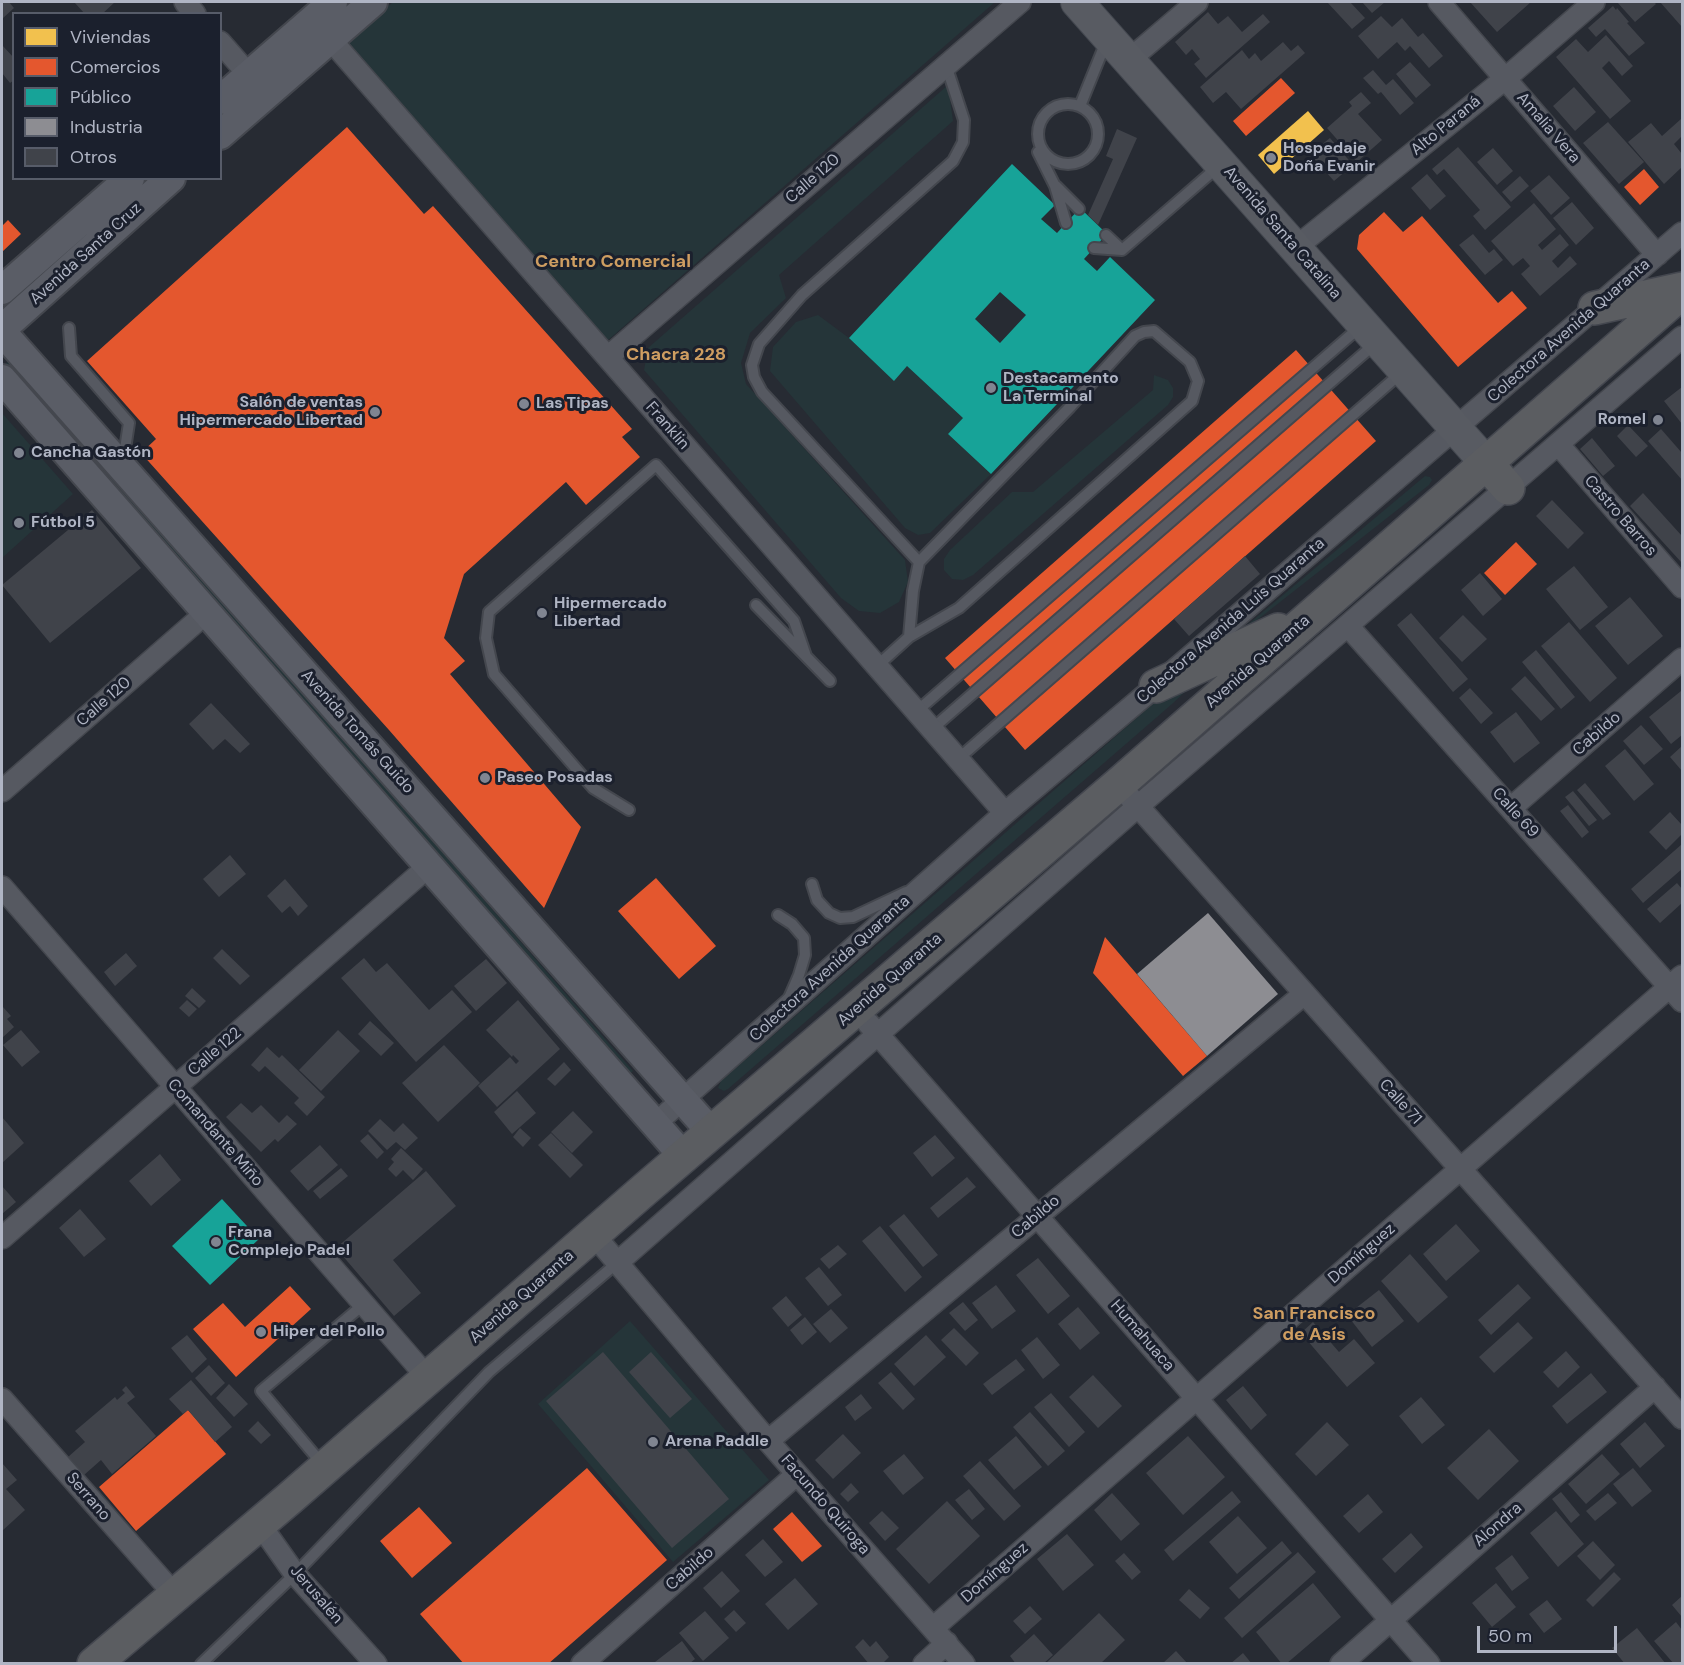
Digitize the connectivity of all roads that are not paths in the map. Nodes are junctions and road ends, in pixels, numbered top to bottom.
1 (333, 2) edge
2 (373, 2) edge
3 (1020, 2) edge
4 (1077, 2) edge
5 (1197, 2) edge
6 (1439, 2) edge
7 (1594, 2) edge
8 (1108, 36) junction
9 (330, 39) junction
10 (222, 44) edge
11 (1129, 60) junction
12 (946, 64) junction
13 (249, 75) junction
14 (1506, 78) junction
15 (222, 98) edge
16 (1080, 106) junction
17 (222, 133) edge
18 (1038, 140) junction
19 (1221, 164) junction
20 (128, 180) edge
21 (169, 180) edge
22 (1055, 186) junction
23 (1079, 209) dead end
24 (1066, 223) dead end
25 (1683, 233) edge
26 (1106, 235) dead end
27 (1295, 248) junction
28 (1094, 249) dead end
29 (1122, 250) junction
30 (1657, 255) junction
31 (2, 290) edge
32 (1683, 290) edge
33 (1595, 308) junction
34 (69, 328) dead end
35 (2, 331) edge
36 (1370, 333) junction
37 (1683, 337) edge
38 (608, 357) junction
39 (1404, 371) junction
40 (2, 379) edge
41 (1455, 428) junction
42 (1558, 444) junction
43 (122, 468) junction
44 (1497, 476) junction
45 (919, 562) junction
46 (1683, 587) edge
47 (756, 605) dead end
48 (206, 613) junction
49 (1313, 614) junction
50 (1348, 626) junction
51 (909, 637) junction
52 (806, 656) junction
53 (1683, 659) edge
54 (877, 666) junction
55 (830, 681) dead end
56 (1156, 686) junction
57 (916, 711) junction
58 (932, 729) junction
59 (958, 759) junction
60 (2, 791) edge
61 (1128, 795) junction
62 (1511, 808) junction
63 (629, 810) dead end
64 (1005, 813) junction
65 (429, 866) junction
66 (928, 882) junction
67 (812, 885) dead end
68 (2, 887) edge
69 (778, 915) dead end
70 (1678, 988) edge
71 (1304, 994) junction
72 (856, 1009) junction
73 (784, 1010) junction
74 (877, 1033) junction
75 (175, 1087) junction
76 (683, 1100) junction
77 (655, 1124) junction
78 (712, 1133) junction
79 (684, 1156) junction
80 (1460, 1169) junction
81 (1037, 1216) junction
82 (594, 1235) junction
83 (2, 1238) edge
84 (617, 1263) junction
85 (364, 1304) junction
86 (428, 1378) junction
87 (1655, 1387) junction
88 (1196, 1398) junction
89 (2, 1399) edge
90 (1683, 1418) edge
91 (768, 1441) junction
92 (325, 1468) junction
93 (797, 1474) junction
94 (259, 1523) junction
95 (295, 1574) junction
96 (174, 1594) junction
97 (1390, 1620) junction
98 (940, 1636) junction
99 (94, 1664) edge
100 (201, 1664) edge
101 (376, 1664) edge
102 (582, 1664) edge
103 (924, 1664) edge
104 (964, 1664) edge
105 (1341, 1664) edge
106 (1429, 1664) edge

1 - 13 main road
2 - 9 main road
3 - 12 street, Calle 120
4 - 8 main road, Avenida Santa Catalina
5 - 11 street
6 - 14 street, Amalia Vera
7 - 14 street, Alto Paraná
8 - 11 main road, Avenida Santa Catalina
8 - 16 lane
9 - 17 main road
9 - 38 street, Franklin
10 - 13 street
11 - 19 main road, Avenida Santa Catalina
12 - 38 street, Calle 120
12 - 45 lane
13 - 15 main road
14 - 27 street, Alto Paraná
14 - 30 street, Amalia Vera
16 - 18 lane
16 - 18 lane
18 - 22 lane
19 - 27 main road, Avenida Santa Catalina
19 - 29 lane
20 - 31 main road, Avenida Santa Cruz
21 - 35 main road, Avenida Santa Cruz
22 - 23 lane
22 - 24 lane
25 - 30 street, Colectora Avenida Quaranta
26 - 29 lane
27 - 36 main road, Avenida Santa Catalina
28 - 29 lane
30 - 33 street, Colectora Avenida Quaranta
32 - 33 highway
32 - 44 highway, Avenida Quaranta
33 - 41 street, Colectora Avenida Quaranta
34 - 43 lane
35 - 43 main road, Avenida Tomás Guido
36 - 39 main road, Avenida Santa Catalina
36 - 57 lane
36 - 58 lane
37 - 42 street
38 - 54 street, Franklin
39 - 41 main road, Avenida Santa Catalina
39 - 59 lane
40 - 48 main road, Avenida Tomás Guido
41 - 44 main road, Avenida Santa Catalina
41 - 56 street, Colectora Avenida Luis Quaranta
42 - 44 street
42 - 46 street, Castro Barros
43 - 76 main road, Avenida Tomás Guido
44 - 49 highway, Avenida Quaranta
44 - 50 street
45 - 51 lane
45 - 51 lane
47 - 52 lane
48 - 60 street, Calle 120
48 - 65 main road, Avenida Tomás Guido
49 - 56 highway
49 - 61 highway, Avenida Quaranta
50 - 61 street
50 - 62 street, Calle 69
51 - 54 lane
52 - 55 lane
52 - 63 lane
53 - 62 street, Cabildo
54 - 57 street, Franklin
56 - 64 street, Colectora Avenida Luis Quaranta
57 - 58 street, Franklin
58 - 59 street, Franklin
59 - 64 street, Franklin
61 - 71 street, Calle 71
61 - 72 highway, Avenida Quaranta
61 - 74 street
62 - 70 street, Calle 69
64 - 66 street, Colectora Avenida Quaranta
65 - 75 street, Calle 122
65 - 77 main road, Avenida Tomás Guido
66 - 67 lane
66 - 73 street, Colectora Avenida Quaranta
68 - 75 street, Comandante Miño
69 - 73 lane
70 - 80 street, Domínguez
71 - 80 street, Calle 71
71 - 81 street, Cabildo
72 - 74 street, Humahuaca
72 - 78 highway, Avenida Quaranta
73 - 76 street, Colectora Avenida Quaranta
74 - 81 street, Humahuaca
74 - 84 street
75 - 83 street, Calle 122
75 - 85 street, Comandante Miño
76 - 77 street, Colectora Avenida Quaranta
76 - 78 main road, Avenida Tomás Guido
77 - 79 main road, Avenida Tomás Guido
78 - 79 highway, Avenida Quaranta
79 - 82 highway, Avenida Quaranta
80 - 87 street, Calle 71
80 - 88 street, Domínguez
81 - 88 street, Humahuaca
81 - 91 street, Cabildo
82 - 84 street, Facundo Quiroga
82 - 86 highway, Avenida Quaranta
84 - 91 street, Facundo Quiroga
84 - 95 lane
85 - 86 street, Comandante Miño
85 - 92 lane
86 - 92 highway, Avenida Quaranta
87 - 90 street, Calle 71
87 - 97 street, Alondra
88 - 97 street, Humahuaca
88 - 98 street, Domínguez
89 - 96 street, Serrano
91 - 93 street, Facundo Quiroga
92 - 94 highway, Avenida Quaranta
93 - 98 street, Facundo Quiroga
93 - 102 street, Cabildo
94 - 95 street, Jerusalén
94 - 96 highway, Avenida Quaranta
95 - 100 lane
95 - 101 street, Jerusalén
96 - 99 highway, Avenida Quaranta
97 - 105 street, Alondra
97 - 106 street, Humahuaca
98 - 103 street, Domínguez
98 - 104 street, Facundo Quiroga

